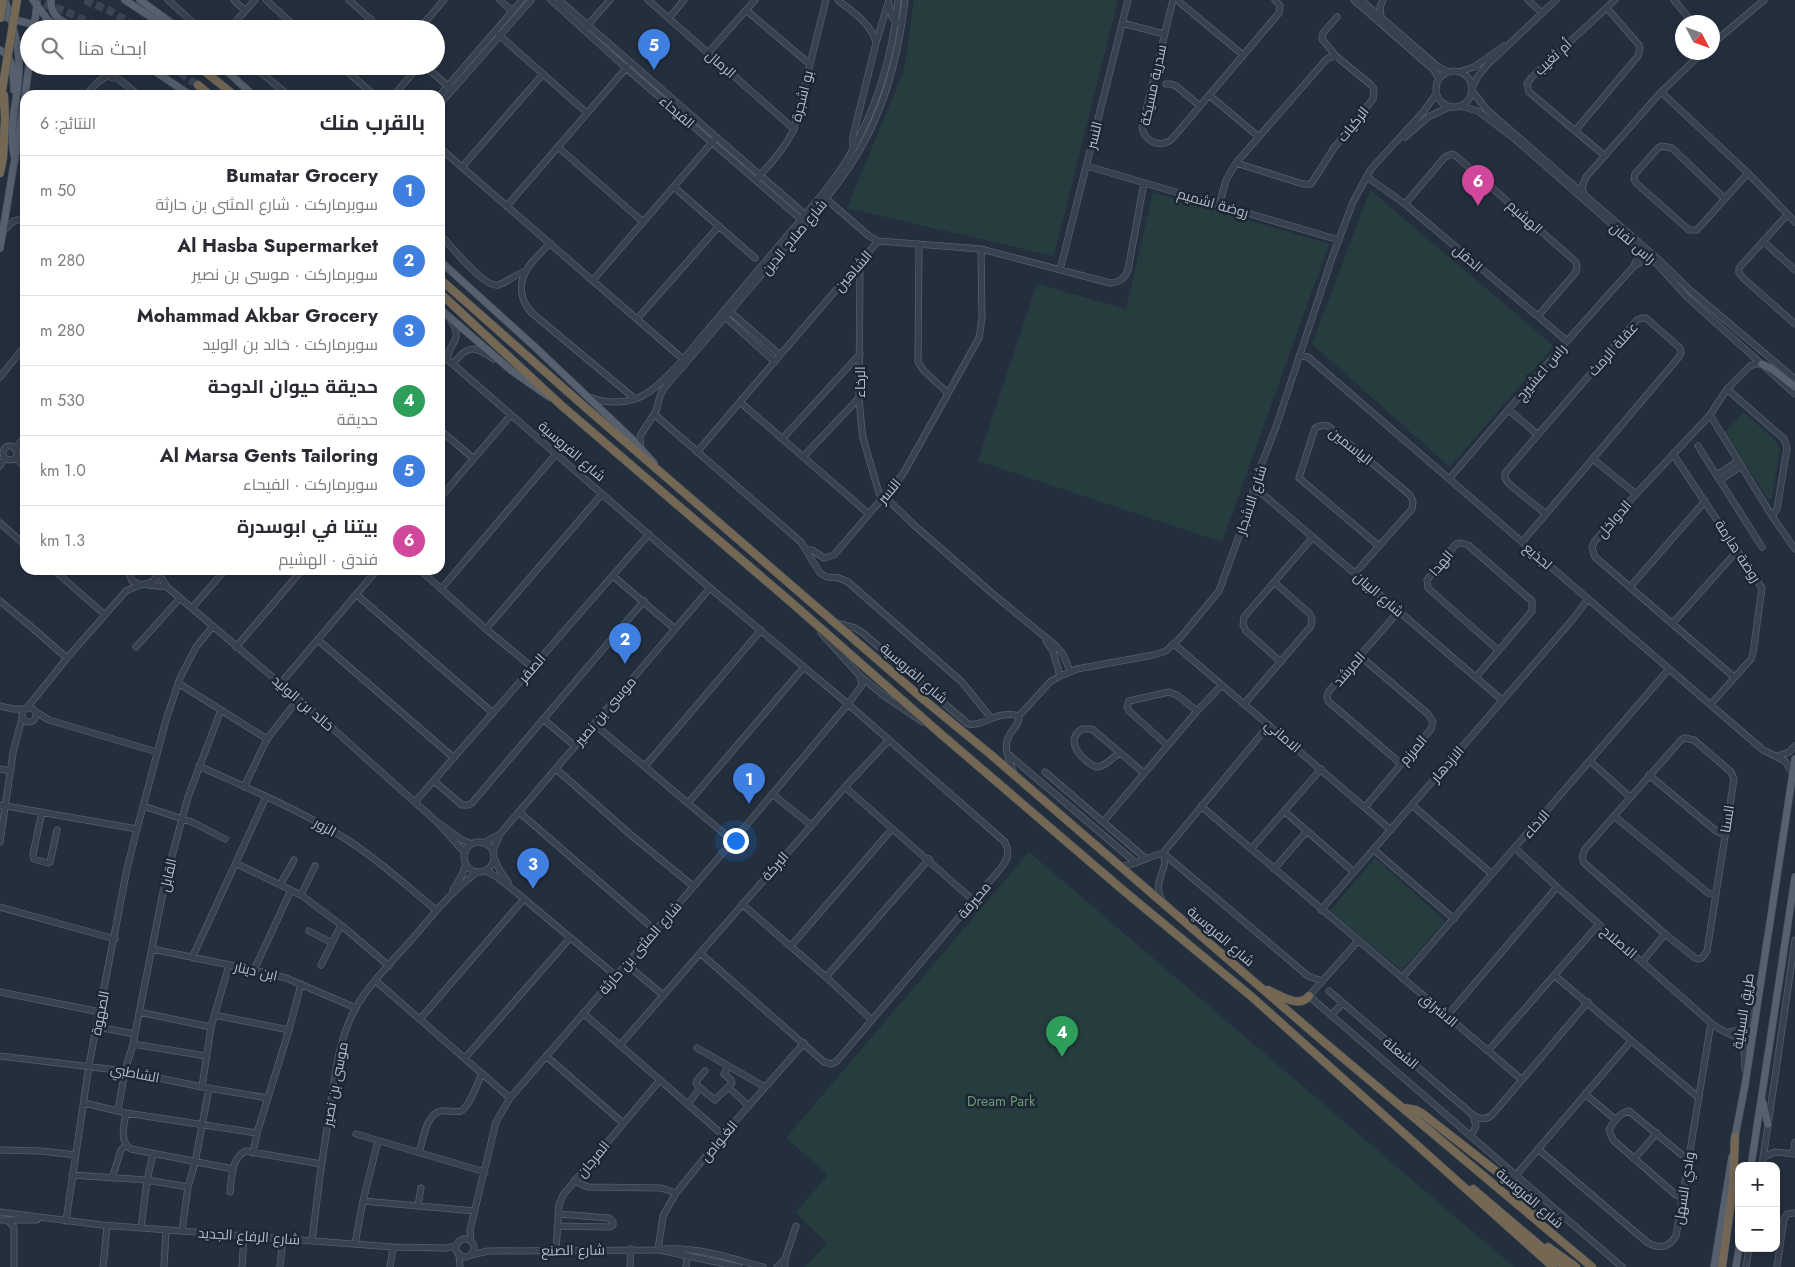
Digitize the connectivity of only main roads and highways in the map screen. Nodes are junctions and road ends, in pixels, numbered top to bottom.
1 (17, 0) edge
2 (51, 0) edge
3 (125, 0) edge
4 (140, 0) edge
5 (4, 1) edge
6 (36, 2) edge
7 (0, 17) edge
8 (11, 20) junction
9 (35, 20) edge
10 (48, 20) edge
11 (60, 20) edge
12 (155, 20) edge
13 (168, 20) edge
14 (20, 23) edge
15 (0, 50) edge
16 (28, 75) edge
17 (31, 75) edge
18 (160, 75) edge
19 (209, 75) edge
20 (230, 75) edge
21 (0, 79) edge
22 (198, 85) tunnel mouth
23 (26, 90) edge
24 (27, 90) edge
25 (183, 90) edge
26 (204, 90) edge
27 (228, 90) edge
28 (246, 90) edge
29 (0, 102) edge
30 (15, 103) junction
31 (20, 127) edge
32 (15, 159) junction
33 (0, 173) edge
34 (0, 248) edge
35 (445, 266) edge
36 (445, 283) edge
37 (445, 298) edge
38 (445, 314) edge
39 (1762, 364) road end
40 (1795, 387) edge
41 (562, 406) junction
42 (670, 480) junction
43 (1795, 759) edge
44 (1795, 877) edge
45 (1259, 986) junction
46 (1308, 997) road end
47 (1761, 1095) junction
48 (1403, 1108) junction
49 (1768, 1124) road end
50 (1735, 1137) junction
51 (1433, 1160) junction
52 (1752, 1162) edge
53 (1509, 1220) junction
54 (1542, 1225) junction
55 (1738, 1252) edge
56 (1553, 1267) edge
57 (1565, 1267) edge
58 (1576, 1267) edge
59 (1592, 1267) edge
60 (1714, 1267) edge
61 (1722, 1267) edge
62 (1736, 1267) edge

1 - 29 highway, bridge
2 - 11 main road
3 - 12 main road
4 - 13 main road
5 - 7 highway, bridge
5 - 8 main road
6 - 9 main road
6 - 10 main road
7 - 8 main road
8 - 14 main road
8 - 30 main road
15 - 30 main road
16 - 23 main road
17 - 24 main road
18 - 25 main road
19 - 27 highway
20 - 28 main road
21 - 33 highway, bridge
22 - 26 highway
30 - 32 main road
31 - 32 main road
32 - 34 main road
35 - 42 main road, شارع الفروسية
36 - 42 highway, شارع الفروسية
37 - 41 highway, شارع الفروسية
38 - 41 main road, شارع الفروسية
39 - 40 main road
41 - 51 highway, شارع الفروسية
42 - 45 highway, شارع الفروسية
43 - 50 main road, طريق السيلية
44 - 47 main road
45 - 46 highway
45 - 48 highway, شارع الفروسية
47 - 49 main road
47 - 52 main road
48 - 54 highway, شارع الفروسية
48 - 54 highway
50 - 60 main road, طريق السيلية
50 - 61 highway
51 - 53 highway
51 - 56 highway, شارع الفروسية
53 - 57 highway
53 - 58 highway
54 - 59 highway, شارع الفروسية
55 - 62 main road

